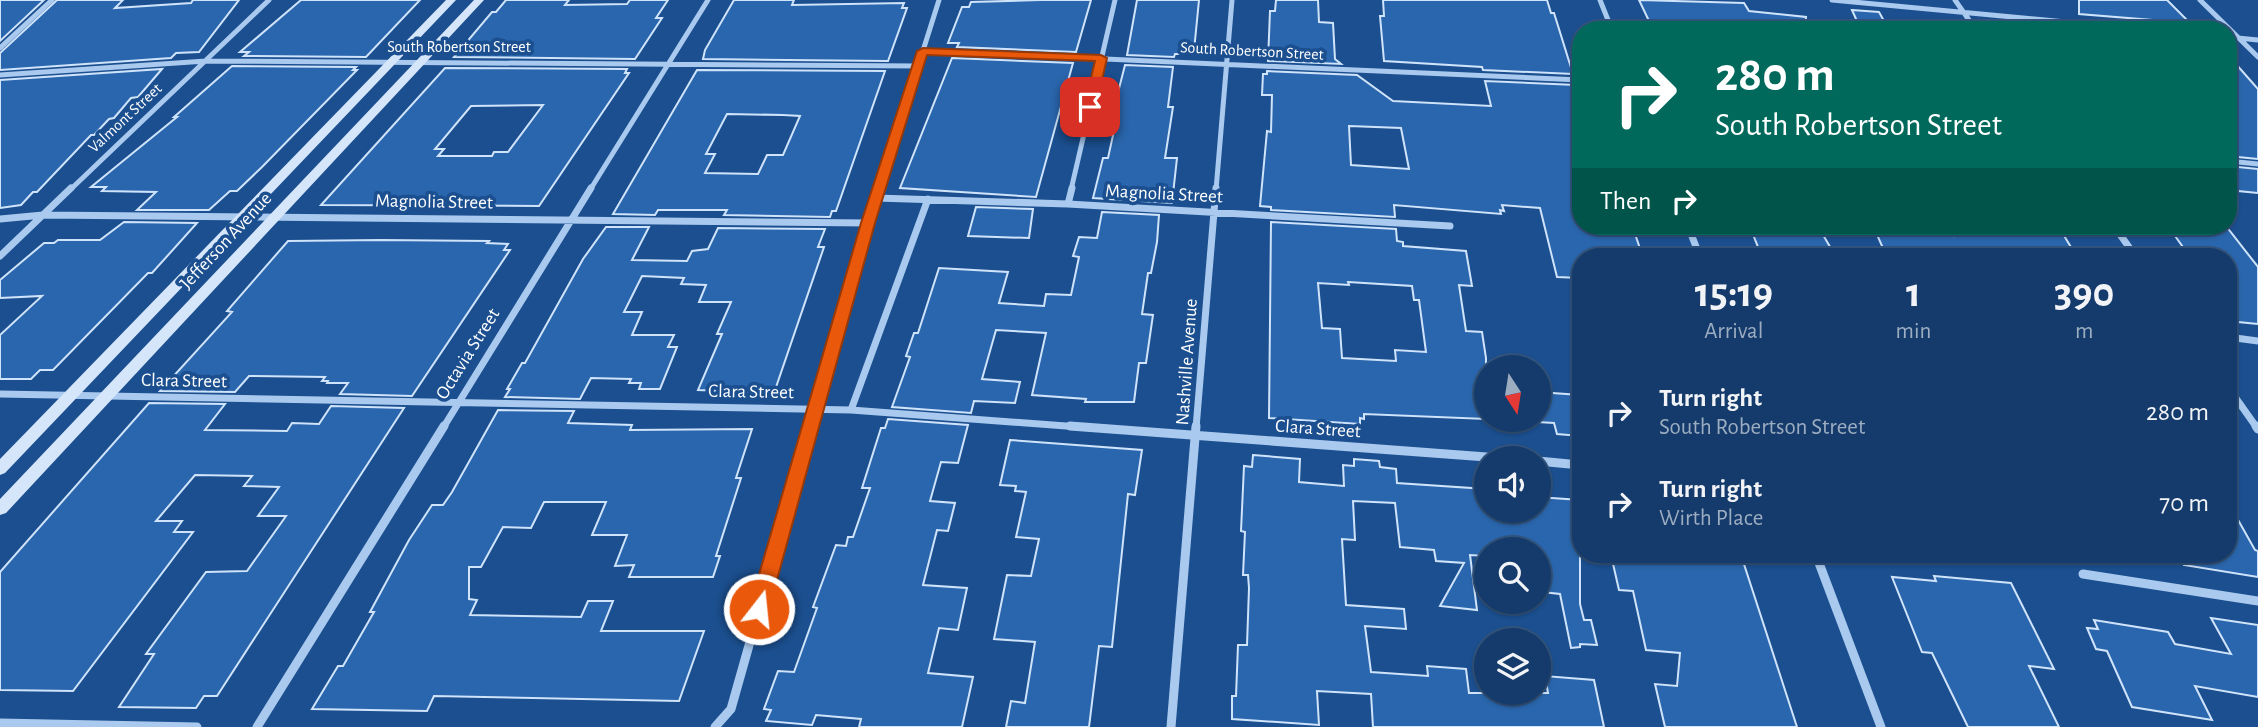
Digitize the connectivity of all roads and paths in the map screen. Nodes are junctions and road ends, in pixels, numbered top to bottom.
1 (52, 0) edge
2 (269, 0) edge
3 (451, 0) edge
4 (479, 0) edge
5 (708, 0) edge
6 (939, 0) edge
7 (1115, 0) edge
8 (1233, 0) edge
9 (1600, 0) edge
10 (1832, 0) edge
11 (1955, 0) edge
12 (2200, 0) edge
13 (1964, 12) junction
14 (1608, 21) edge
15 (1970, 21) edge
16 (2058, 21) edge
17 (2221, 21) edge
18 (2238, 38) joint
19 (2258, 40) edge
20 (0, 48) edge
21 (923, 51) junction
22 (2258, 57) edge
23 (1101, 58) junction
24 (206, 61) junction
25 (393, 61) junction
26 (422, 61) junction
27 (669, 63) junction
28 (1227, 64) junction
29 (918, 66) junction
30 (0, 75) edge
31 (1572, 79) edge
32 (2237, 162) edge
33 (2258, 164) edge
34 (876, 198) junction
35 (928, 199) junction
36 (1068, 204) junction
37 (1214, 213) junction
38 (43, 215) junction
39 (241, 216) junction
40 (275, 216) junction
41 (0, 219) edge
42 (572, 220) junction
43 (868, 223) junction
44 (1450, 226) dead end
45 (0, 256) edge
46 (2237, 338) edge
47 (2258, 341) edge
48 (0, 394) edge
49 (72, 395) junction
50 (106, 396) junction
51 (2237, 400) edge
52 (457, 402) junction
53 (815, 409) junction
54 (851, 410) junction
55 (2258, 429) edge
56 (1197, 435) junction
57 (1474, 456) edge
58 (1551, 462) edge
59 (1572, 464) edge
60 (0, 468) edge
61 (0, 509) edge
62 (1819, 563) edge
63 (2083, 574) dead end
64 (2258, 601) edge
65 (0, 723) edge
66 (197, 727) edge
67 (257, 727) edge
68 (715, 727) edge
69 (1171, 727) edge
70 (1881, 727) edge

1 - 20 street
2 - 24 street, Valmont Street
3 - 25 street, Jefferson Avenue
4 - 26 street, Jefferson Avenue
5 - 27 street, Octavia Street
6 - 21 street
7 - 23 street
8 - 28 street, Nashville Avenue
9 - 14 street
10 - 13 street
11 - 13 street
12 - 17 street
13 - 15 street
13 - 16 street
18 - 19 street
18 - 22 street
21 - 23 street, South Robertson Street
21 - 29 street
23 - 28 street, South Robertson Street
23 - 36 street
24 - 25 street, South Robertson Street
24 - 30 street, South Robertson Street
24 - 38 street, Valmont Street
25 - 26 street, South Robertson Street
25 - 39 street, Jefferson Avenue
26 - 27 street, South Robertson Street
26 - 40 street, Jefferson Avenue
27 - 29 street, South Robertson Street
27 - 42 street, Octavia Street
28 - 31 street, South Robertson Street
28 - 37 street, Nashville Avenue
29 - 34 street
32 - 33 street
34 - 35 street, Magnolia Street
34 - 43 street
35 - 36 street, Magnolia Street
35 - 54 street
36 - 37 street, Magnolia Street
37 - 44 street, Magnolia Street
37 - 56 street, Nashville Avenue
38 - 39 street, Magnolia Street
38 - 41 street, Magnolia Street
38 - 45 street, Valmont Street
39 - 40 street, Magnolia Street
39 - 49 street, Jefferson Avenue
40 - 42 street, Magnolia Street
40 - 50 street, Jefferson Avenue
42 - 43 street, Magnolia Street
42 - 52 street, Octavia Street
43 - 53 street
46 - 47 street
48 - 49 street, Clara Street
49 - 50 street, Clara Street
49 - 60 street, Jefferson Avenue
50 - 52 street, Clara Street
50 - 61 street, Jefferson Avenue
51 - 55 street
52 - 53 street, Clara Street
52 - 67 street, Octavia Street
53 - 54 street, Clara Street
53 - 68 street
54 - 56 street, Clara Street
56 - 57 street, Clara Street
56 - 69 street, Nashville Avenue
58 - 59 street
62 - 70 street
63 - 64 street
65 - 66 street

